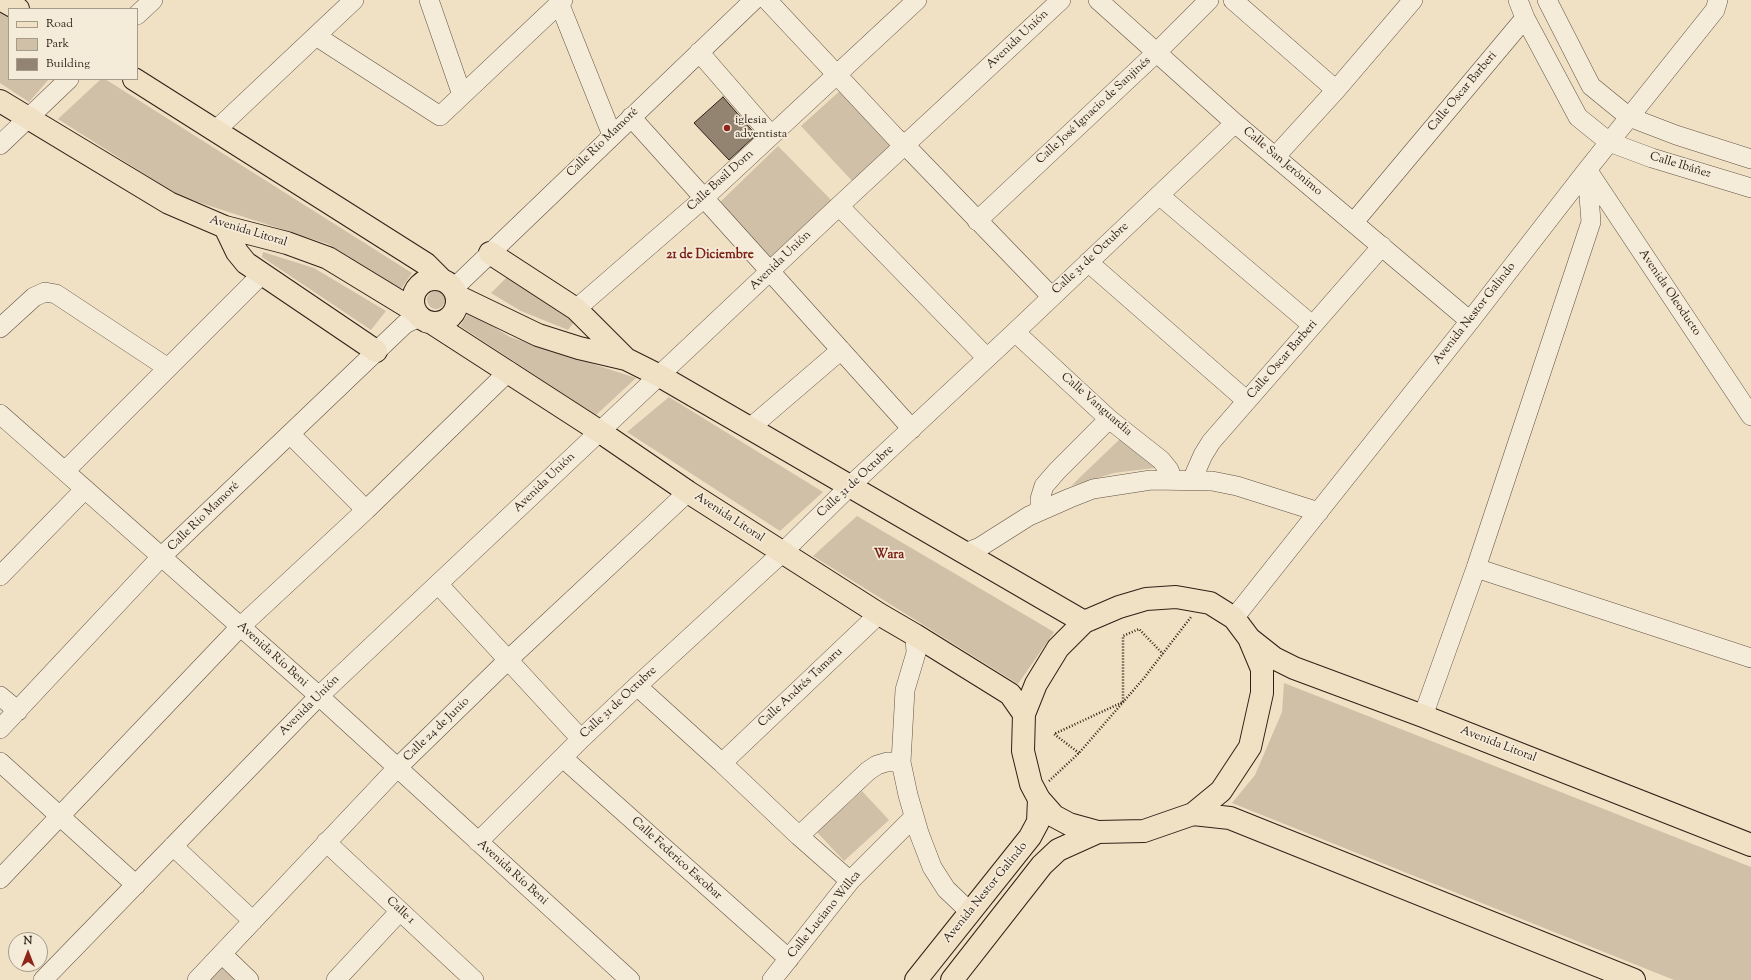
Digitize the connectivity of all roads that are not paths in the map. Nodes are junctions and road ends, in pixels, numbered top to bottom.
1 (2, 0) edge
2 (153, 0) edge
3 (354, 0) edge
4 (429, 0) edge
5 (754, 0) edge
6 (767, 0) edge
7 (917, 0) edge
8 (1061, 0) edge
9 (1098, 0) edge
10 (1209, 0) edge
11 (1233, 0) edge
12 (1518, 0) edge
13 (1547, 0) edge
14 (1731, 0) edge
15 (560, 1) edge
16 (1410, 1) edge
17 (1716, 5) edge
18 (16, 8) edge
19 (138, 14) edge
20 (1525, 18) junction
21 (316, 36) junction
22 (699, 52) junction
23 (1157, 52) junction
24 (836, 75) junction
25 (68, 80) edge
26 (136, 80) edge
27 (1336, 90) junction
28 (462, 95) junction
29 (0, 101) edge
30 (631, 117) junction
31 (1629, 117) junction
32 (28, 118) junction
33 (1235, 123) junction
34 (215, 131) junction
35 (612, 135) junction
36 (771, 135) junction
37 (1609, 142) junction
38 (0, 145) edge
39 (905, 145) junction
40 (1275, 157) junction
41 (1751, 159) edge
42 (1587, 170) junction
43 (1751, 188) edge
44 (1159, 195) junction
45 (704, 198) junction
46 (839, 206) junction
47 (977, 221) junction
48 (1354, 222) junction
49 (225, 227) junction
50 (1382, 246) junction
51 (490, 253) junction
52 (1088, 262) junction
53 (770, 272) junction
54 (262, 274) junction
55 (451, 288) junction
56 (1051, 296) junction
57 (576, 309) junction
58 (422, 317) junction
59 (1470, 321) junction
60 (1312, 325) junction
61 (0, 328) edge
62 (1015, 332) junction
63 (841, 350) junction
64 (376, 351) junction
65 (987, 358) junction
66 (626, 359) junction
67 (168, 368) junction
68 (509, 372) junction
69 (660, 376) junction
70 (1247, 401) junction
71 (1751, 416) edge
72 (1110, 419) junction
73 (3, 422) edge
74 (750, 428) junction
75 (912, 429) junction
76 (599, 431) junction
77 (290, 434) junction
78 (65, 471) junction
79 (1173, 480) junction
80 (1192, 480) junction
81 (850, 486) junction
82 (85, 489) junction
83 (688, 492) junction
84 (366, 510) junction
85 (1040, 511) junction
86 (1319, 512) junction
87 (783, 552) junction
88 (965, 553) junction
89 (161, 558) junction
90 (1476, 568) junction
91 (0, 576) edge
92 (438, 584) junction
93 (879, 614) junction
94 (1234, 618) junction
95 (1084, 622) junction
96 (240, 627) junction
97 (915, 635) junction
98 (1249, 638) junction
99 (1751, 658) edge
100 (509, 659) junction
101 (637, 686) junction
102 (0, 696) edge
103 (319, 696) junction
104 (18, 711) junction
105 (1024, 714) junction
106 (1423, 716) junction
107 (0, 729) edge
108 (581, 739) junction
109 (563, 758) junction
110 (0, 762) edge
111 (901, 762) junction
112 (722, 763) junction
113 (397, 768) junction
114 (1038, 795) junction
115 (1193, 814) junction
116 (914, 816) junction
117 (60, 817) junction
118 (1098, 832) junction
119 (799, 836) junction
120 (326, 842) junction
121 (478, 842) junction
122 (1751, 845) edge
123 (173, 846) junction
124 (0, 879) edge
125 (850, 881) junction
126 (136, 885) junction
127 (400, 911) junction
128 (970, 912) junction
129 (252, 921) junction
130 (222, 954) junction
131 (789, 960) junction
132 (43, 980) edge
133 (197, 980) edge
134 (250, 980) edge
135 (336, 980) edge
136 (474, 980) edge
137 (630, 980) edge
138 (772, 980) edge
139 (916, 980) edge
140 (952, 980) edge
141 (1634, 980) edge

1 - 18 main road
2 - 19 street
3 - 21 street
4 - 28 street
5 - 22 street, Calle Río Mamoré
6 - 24 street
7 - 24 street, Calle Basil Dorn
8 - 39 street, Avenida Unión
9 - 23 street, Calle San Jerónimo
10 - 23 street, Calle José Ignacio de Sanjinés
11 - 27 street
12 - 20 street
13 - 31 street
14 - 17 street, Avenida Nestor Galindo
15 - 28 street
15 - 35 street
16 - 27 street
17 - 31 street, Avenida Nestor Galindo
20 - 37 street
20 - 48 street, Calle Oscar Barberi
21 - 28 street
21 - 34 street
22 - 30 street, Calle Río Mamoré
22 - 36 street
23 - 33 street, Calle San Jerónimo
23 - 47 street, Calle José Ignacio de Sanjinés
24 - 36 street, Calle Basil Dorn
24 - 39 street
25 - 32 street
26 - 34 main road
27 - 40 street
29 - 32 main road, Avenida Litoral
30 - 35 street, Calle Río Mamoré
30 - 45 street
31 - 37 street, Avenida Nestor Galindo
31 - 41 street
32 - 38 street
32 - 49 main road, Avenida Litoral
33 - 40 street, Calle San Jerónimo
33 - 44 street, Calle 31 de Octubre
34 - 55 main road
35 - 51 street, Calle Río Mamoré
36 - 45 street, Calle Basil Dorn
37 - 42 street, Avenida Nestor Galindo
37 - 43 street, Calle Ibáñez
39 - 46 street, Avenida Unión
39 - 47 street
40 - 48 street, Calle San Jerónimo
42 - 59 street, Avenida Nestor Galindo
42 - 71 street, Avenida Oleoducto
42 - 90 street
44 - 52 street, Calle 31 de Octubre
44 - 60 street
45 - 53 street
45 - 57 street, Calle Basil Dorn
46 - 53 street, Avenida Unión
46 - 65 street
47 - 56 street
48 - 50 street, Calle San Jerónimo
49 - 54 main road
49 - 58 main road, Avenida Litoral
50 - 59 street, Calle San Jerónimo
50 - 60 street, Calle Oscar Barberi
51 - 55 street, Calle Río Mamoré
51 - 57 main road
52 - 56 street, Calle 31 de Octubre
52 - 70 street
53 - 63 street
53 - 69 street, Avenida Unión
54 - 64 main road
54 - 67 street
55 - 58 main road
55 - 58 main road
55 - 66 main road
56 - 62 street, Calle 31 de Octubre
57 - 66 main road
58 - 64 street, Calle Río Mamoré
58 - 68 main road, Avenida Litoral
59 - 86 street, Avenida Nestor Galindo
60 - 70 street, Calle Oscar Barberi
61 - 67 street
62 - 65 street, Calle 31 de Octubre
62 - 72 street, Calle Vanguardia
63 - 74 street
63 - 75 street
64 - 77 street, Calle Río Mamoré
65 - 75 street, Calle 31 de Octubre
66 - 69 main road
67 - 78 street
68 - 76 main road, Avenida Litoral
68 - 84 street
69 - 74 main road
69 - 76 street, Avenida Unión
70 - 80 street, Calle Oscar Barberi
72 - 79 street, Calle Vanguardia
72 - 85 street
73 - 78 street, Avenida Río Beni
74 - 81 main road
75 - 81 street, Calle 31 de Octubre
76 - 83 main road, Avenida Litoral
76 - 92 street, Avenida Unión
77 - 84 street
77 - 89 street, Calle Río Mamoré
78 - 82 street, Avenida Río Beni
79 - 80 street
79 - 85 street
80 - 86 street
81 - 87 street, Calle 31 de Octubre
81 - 88 main road
82 - 89 street, Avenida Río Beni
82 - 91 street
83 - 87 main road, Avenida Litoral
83 - 100 street, Calle 24 de Junio
84 - 96 street
85 - 88 street
86 - 94 street, Avenida Nestor Galindo
87 - 93 main road, Avenida Litoral
87 - 101 street, Calle 31 de Octubre
88 - 95 main road
89 - 96 street, Avenida Río Beni
89 - 104 street, Calle Río Mamoré
90 - 99 street
90 - 106 street
92 - 100 street
92 - 103 street, Avenida Unión
93 - 97 main road, Avenida Litoral
93 - 112 street, Calle Andrés Tamaru
94 - 95 main road
94 - 98 main road
95 - 105 main road
96 - 103 street, Avenida Río Beni
96 - 117 street
97 - 105 main road, Avenida Litoral
97 - 111 street
98 - 106 main road, Avenida Litoral
98 - 115 main road
100 - 108 street
100 - 113 street, Calle 24 de Junio
101 - 108 street, Calle 31 de Octubre
101 - 112 street
102 - 104 street
103 - 113 street, Avenida Río Beni
103 - 123 street, Avenida Unión
104 - 107 street, Calle Río Mamoré
105 - 114 main road
106 - 122 main road, Avenida Litoral
108 - 109 street, Calle 31 de Octubre
109 - 121 street, Calle 31 de Octubre
109 - 131 street, Calle Federico Escobar
110 - 117 street
111 - 116 street
111 - 119 street
112 - 119 street
113 - 120 street, Calle 24 de Junio
113 - 121 street, Avenida Río Beni
114 - 118 main road
114 - 128 main road, Avenida Nestor Galindo
115 - 118 main road
115 - 141 main road
116 - 125 street, Calle Luciano Willca
116 - 128 street
117 - 124 street
117 - 126 street
118 - 140 main road
119 - 125 street
120 - 127 street, Calle 1
120 - 129 street, Calle 24 de Junio
121 - 137 street, Avenida Río Beni
123 - 126 street, Avenida Unión
123 - 129 street
125 - 131 street, Calle Luciano Willca
126 - 132 street, Avenida Unión
127 - 135 street
127 - 136 street, Calle 1
128 - 139 main road, Avenida Nestor Galindo
129 - 130 street, Calle 24 de Junio
130 - 133 street, Calle 24 de Junio
130 - 134 street
131 - 138 street, Calle Luciano Willca

